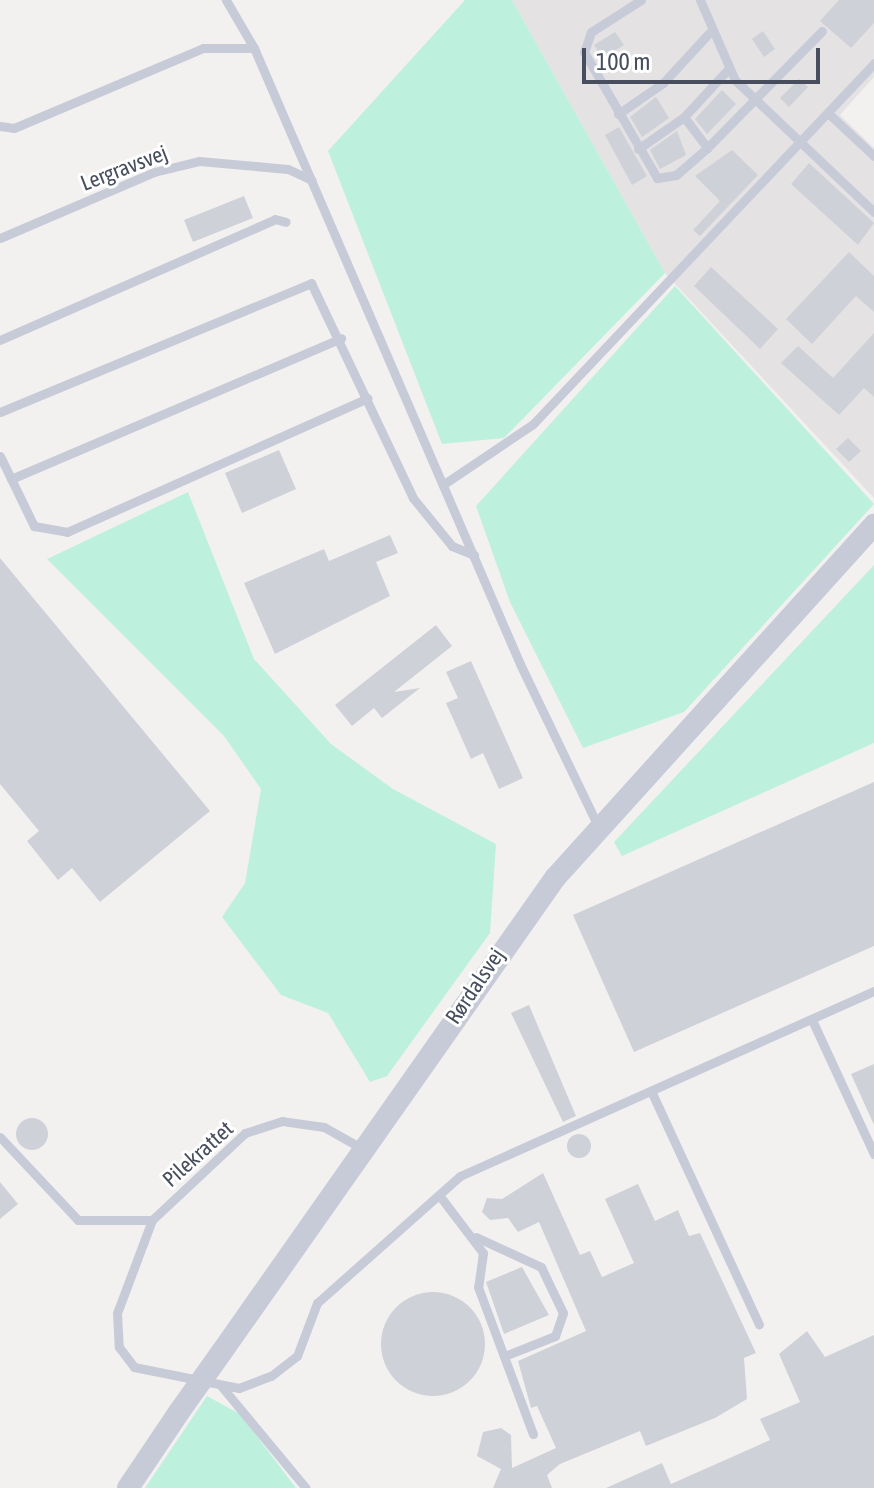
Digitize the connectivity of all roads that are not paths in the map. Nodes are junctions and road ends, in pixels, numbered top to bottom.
1 (226, 0) edge
2 (641, 0) edge
3 (700, 0) edge
4 (822, 31) dead end
5 (709, 33) junction
6 (254, 48) junction
7 (874, 63) edge
8 (729, 68) junction
9 (757, 101) junction
10 (828, 113) junction
11 (618, 114) junction
12 (684, 117) junction
13 (0, 126) edge
14 (800, 143) junction
15 (707, 148) junction
16 (638, 149) junction
17 (874, 156) edge
18 (312, 180) junction
19 (874, 212) edge
20 (286, 222) dead end
21 (0, 238) edge
22 (341, 338) junction
23 (0, 340) edge
24 (368, 398) junction
25 (0, 412) edge
26 (0, 456) edge
27 (11, 479) junction
28 (444, 484) junction
29 (874, 525) edge
30 (474, 555) junction
31 (598, 826) junction
32 (874, 991) edge
33 (812, 1020) junction
34 (652, 1093) junction
35 (0, 1137) edge
36 (363, 1149) junction
37 (874, 1154) edge
38 (439, 1195) junction
39 (152, 1220) junction
40 (476, 1237) junction
41 (759, 1325) dead end
42 (507, 1355) junction
43 (218, 1384) junction
44 (533, 1434) dead end
45 (128, 1488) edge
46 (306, 1488) edge

1 - 6 lane
2 - 11 lane
3 - 5 lane
4 - 9 lane
5 - 8 lane
5 - 11 lane
6 - 13 lane
6 - 18 lane
7 - 10 lane
8 - 9 lane
8 - 12 lane
9 - 14 lane
9 - 15 lane
10 - 14 lane
10 - 17 lane
11 - 16 lane
12 - 15 lane
12 - 16 lane
14 - 19 lane
14 - 28 lane
15 - 16 lane
18 - 21 lane, Lergravsvej
18 - 28 lane
20 - 23 lane
22 - 24 lane
22 - 25 lane
22 - 27 lane
24 - 27 lane
24 - 30 lane
26 - 27 lane
28 - 30 lane
29 - 31 street, Rørdalsvej
30 - 31 lane
31 - 36 street, Rørdalsvej
32 - 33 lane
33 - 34 lane
33 - 37 lane
34 - 38 lane
34 - 41 lane
35 - 39 lane
36 - 39 lane, Pilekrattet
36 - 45 street, Rørdalsvej, bridge
38 - 40 lane
38 - 43 lane, Pilekrattet
39 - 43 lane, Pilekrattet
40 - 42 lane
40 - 42 lane
42 - 44 lane
43 - 46 lane

